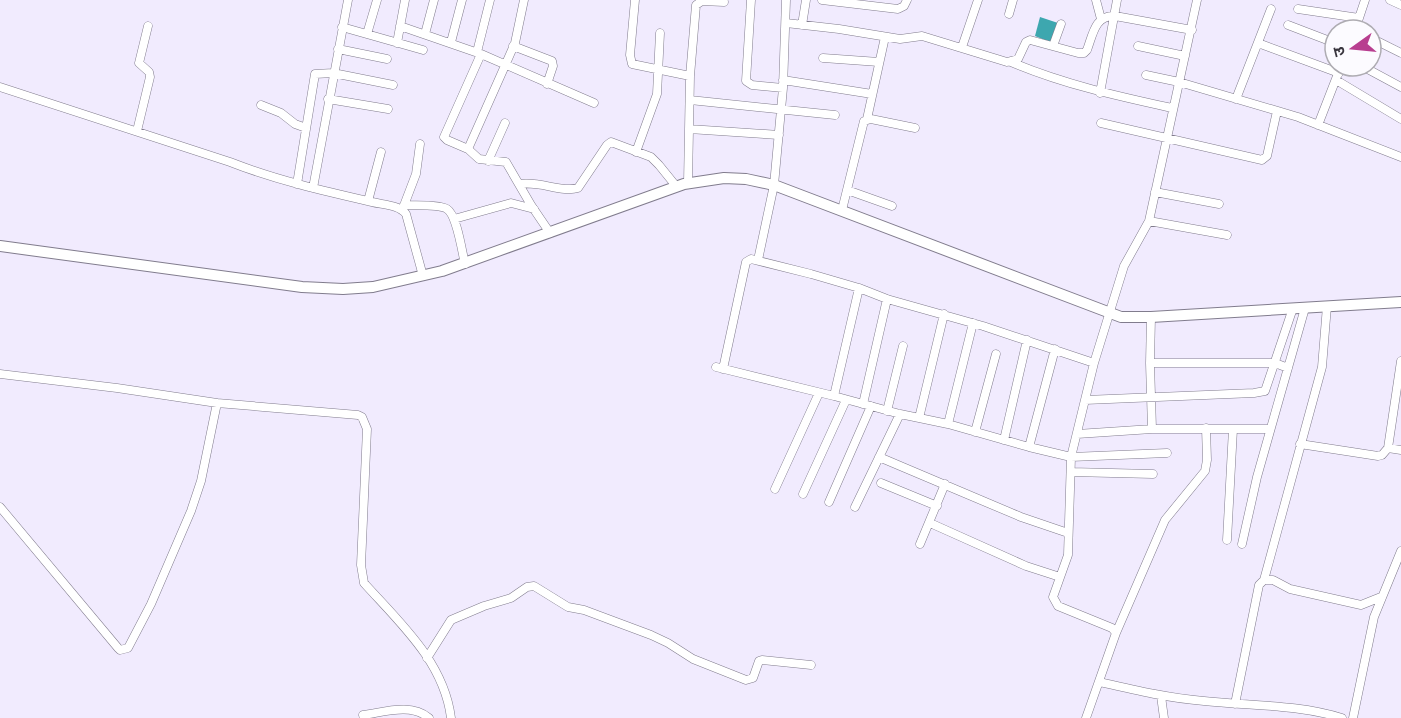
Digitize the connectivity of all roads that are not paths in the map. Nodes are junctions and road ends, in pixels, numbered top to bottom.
1 (348, 0) edge
2 (376, 0) edge
3 (405, 0) edge
4 (434, 0) edge
5 (462, 0) edge
6 (490, 0) edge
7 (524, 0) edge
8 (635, 0) edge
9 (751, 0) edge
10 (786, 0) edge
11 (806, 0) edge
12 (822, 0) edge
13 (907, 0) edge
14 (978, 0) edge
15 (1013, 0) edge
16 (1096, 0) edge
17 (1117, 0) edge
18 (1195, 0) edge
19 (1365, 0) edge
20 (1390, 0) edge
21 (724, 2) dead end
22 (1401, 5) edge
23 (1271, 9) dead end
24 (1298, 9) dead end
25 (1009, 14) dead end
26 (1115, 16) junction
27 (1359, 18) joint
28 (1101, 19) junction
29 (786, 23) junction
30 (1061, 24) dead end
31 (802, 25) junction
32 (1288, 25) dead end
33 (148, 26) dead end
34 (400, 26) junction
35 (342, 27) junction
36 (1192, 30) junction
37 (660, 33) dead end
38 (367, 34) junction
39 (425, 34) junction
40 (885, 37) junction
41 (1323, 38) edge
42 (451, 42) junction
43 (397, 43) junction
44 (1258, 43) junction
45 (1383, 44) edge
46 (513, 46) junction
47 (962, 46) junction
48 (1053, 46) junction
49 (1138, 46) dead end
50 (338, 48) junction
51 (423, 50) dead end
52 (1401, 52) edge
53 (479, 53) junction
54 (1185, 56) junction
55 (823, 58) dead end
56 (387, 59) dead end
57 (879, 62) junction
58 (1011, 62) junction
59 (506, 65) junction
60 (1323, 67) edge
61 (659, 71) junction
62 (333, 73) junction
63 (1146, 75) dead end
64 (690, 76) junction
65 (1383, 77) edge
66 (1337, 78) edge
67 (1346, 78) edge
68 (1179, 82) junction
69 (547, 84) junction
70 (783, 84) junction
71 (393, 85) dead end
72 (0, 87) edge
73 (1401, 87) edge
74 (1100, 93) junction
75 (872, 94) junction
76 (328, 99) junction
77 (1236, 99) junction
78 (690, 100) junction
79 (594, 103) dead end
80 (261, 105) dead end
81 (781, 108) junction
82 (1172, 108) junction
83 (388, 109) dead end
84 (1277, 111) junction
85 (835, 115) dead end
86 (867, 119) junction
87 (1401, 119) edge
88 (505, 123) dead end
89 (1101, 123) dead end
90 (1318, 125) junction
91 (306, 128) junction
92 (915, 128) dead end
93 (689, 129) junction
94 (136, 131) junction
95 (779, 135) junction
96 (1166, 138) junction
97 (420, 144) dead end
98 (468, 149) junction
99 (381, 152) dead end
100 (636, 152) junction
101 (1401, 157) edge
102 (488, 160) junction
103 (688, 183) junction
104 (297, 184) junction
105 (520, 184) junction
106 (774, 185) junction
107 (676, 186) junction
108 (313, 188) junction
109 (847, 189) junction
110 (1155, 192) junction
111 (368, 201) junction
112 (1219, 204) dead end
113 (892, 206) dead end
114 (403, 207) junction
115 (534, 209) junction
116 (842, 210) junction
117 (454, 219) junction
118 (1149, 221) junction
119 (550, 233) junction
120 (1227, 235) dead end
121 (0, 246) edge
122 (758, 260) junction
123 (465, 264) junction
124 (423, 276) junction
125 (859, 288) junction
126 (887, 299) junction
127 (1401, 302) edge
128 (1327, 306) junction
129 (1299, 308) junction
130 (944, 314) junction
131 (1110, 314) junction
132 (1151, 317) junction
133 (973, 322) junction
134 (1027, 340) junction
135 (903, 346) dead end
136 (1055, 349) junction
137 (996, 354) dead end
138 (1401, 362) edge
139 (1094, 363) junction
140 (1150, 363) junction
141 (1275, 363) junction
142 (1288, 368) junction
143 (0, 374) edge
144 (819, 393) junction
145 (834, 396) junction
146 (1151, 397) junction
147 (846, 400) junction
148 (1085, 400) junction
149 (217, 403) junction
150 (867, 405) junction
151 (887, 411) junction
152 (900, 414) junction
153 (919, 418) junction
154 (1397, 419) edge
155 (948, 424) junction
156 (1206, 428) junction
157 (1152, 429) junction
158 (1233, 429) junction
159 (1270, 429) junction
160 (975, 432) junction
161 (1077, 434) junction
162 (1004, 440) junction
163 (1300, 444) junction
164 (1029, 447) junction
165 (1388, 448) junction
166 (1401, 450) edge
167 (1167, 453) dead end
168 (1071, 457) junction
169 (879, 458) junction
170 (1071, 472) junction
171 (1153, 474) dead end
172 (881, 483) dead end
173 (945, 484) junction
174 (775, 489) dead end
175 (803, 494) dead end
176 (830, 502) dead end
177 (937, 506) junction
178 (0, 507) edge
179 (855, 507) dead end
180 (930, 523) junction
181 (1068, 533) junction
182 (1227, 540) dead end
183 (920, 544) dead end
184 (1242, 544) dead end
185 (1401, 550) edge
186 (1060, 578) junction
187 (1264, 579) junction
188 (1381, 597) junction
189 (1116, 633) junction
190 (427, 658) junction
191 (811, 665) dead end
192 (1099, 682) junction
193 (1161, 696) junction
194 (1234, 704) junction
195 (363, 715) dead end
196 (429, 718) edge
197 (451, 718) edge
198 (1086, 718) edge
199 (1164, 718) edge
200 (1342, 718) edge
201 (1353, 718) edge

1 - 35 street
2 - 38 street
3 - 34 street
4 - 39 street
5 - 42 street
6 - 53 street
7 - 46 street
8 - 61 street
9 - 70 street
10 - 29 street
11 - 31 street
12 - 13 street
14 - 47 street
15 - 25 street
16 - 28 street
17 - 26 street
18 - 36 street
19 - 27 street
20 - 22 street
21 - 64 street
23 - 44 street
24 - 27 street
26 - 28 street
26 - 36 street
26 - 74 street
28 - 48 street
29 - 31 street
29 - 70 street
30 - 48 street
31 - 40 street
32 - 41 street
33 - 94 street
34 - 39 street
34 - 43 street
35 - 38 street
35 - 50 street
36 - 54 street
37 - 61 street
38 - 43 street
39 - 42 street
40 - 47 street
40 - 57 street
42 - 53 street
43 - 51 street
44 - 60 street
44 - 77 street
45 - 52 street
46 - 59 street
46 - 69 street
47 - 58 street
48 - 58 street
49 - 54 street
50 - 56 street
50 - 62 street
53 - 59 street
53 - 98 street
54 - 68 street
55 - 57 street
57 - 75 street
58 - 74 street
59 - 69 street
59 - 98 street
61 - 64 street
61 - 100 street
62 - 71 street
62 - 76 street
62 - 91 street
63 - 68 street
64 - 78 street
65 - 73 street
66 - 90 street
67 - 87 street
68 - 77 street
68 - 82 street
69 - 79 street
70 - 75 street
70 - 81 street
72 - 94 street
74 - 82 street
75 - 86 street
76 - 83 street
76 - 108 street
77 - 84 street
78 - 81 street
78 - 93 street
80 - 91 street
81 - 85 street
81 - 95 street
82 - 96 street
84 - 90 street
84 - 96 street
86 - 92 street
86 - 109 street
88 - 102 street
89 - 96 street
90 - 101 street
91 - 104 street
93 - 95 street
93 - 103 street
94 - 104 street
95 - 106 street
96 - 110 street
97 - 114 street
98 - 102 street
99 - 111 street
100 - 105 street
100 - 107 street
102 - 105 street
103 - 106 street
103 - 107 street
104 - 108 street
105 - 115 street
106 - 116 street
106 - 122 street
107 - 119 street
108 - 111 street
109 - 113 street
109 - 116 street
110 - 112 street
110 - 118 street
111 - 114 street
114 - 117 street
114 - 124 street
115 - 117 street
115 - 119 street
116 - 131 street
117 - 123 street
118 - 120 street
118 - 131 street
119 - 123 street
121 - 124 street
122 - 125 street
122 - 144 street
123 - 124 street
125 - 126 street
125 - 145 street
126 - 130 street
126 - 150 street
127 - 128 street
128 - 129 street
128 - 163 street
129 - 132 street
129 - 141 street
129 - 142 street
130 - 133 street
130 - 153 street
131 - 132 street
131 - 139 street
132 - 140 street
133 - 134 street
133 - 155 street
134 - 136 street
134 - 162 street
135 - 151 street
136 - 139 street
136 - 164 street
137 - 160 street
138 - 154 street
139 - 148 street
140 - 141 street
140 - 146 street
141 - 142 street
141 - 146 street
142 - 159 street
143 - 149 street
144 - 145 street
144 - 174 street
145 - 147 street
146 - 148 street
146 - 157 street
147 - 150 street
147 - 175 street
148 - 161 street
149 - 178 street
149 - 190 street
150 - 151 street
150 - 176 street
151 - 152 street
152 - 153 street
152 - 169 street
153 - 155 street
154 - 165 street
155 - 160 street
156 - 157 street
156 - 158 street
156 - 189 street
157 - 161 street
158 - 159 street
158 - 182 street
159 - 184 street
160 - 162 street
161 - 168 street
162 - 164 street
163 - 165 street
163 - 187 street
164 - 168 street
165 - 166 street
167 - 168 street
168 - 170 street
169 - 173 street
169 - 179 street
170 - 171 street
170 - 181 street
172 - 177 street
173 - 177 street
173 - 181 street
177 - 180 street
180 - 183 street
180 - 186 street
181 - 186 street
185 - 188 street
186 - 189 street
187 - 188 street
187 - 194 street
188 - 201 street
189 - 192 street
190 - 191 street
190 - 197 street
192 - 193 street
192 - 198 street
193 - 194 street
193 - 199 street
194 - 200 street
195 - 196 street

